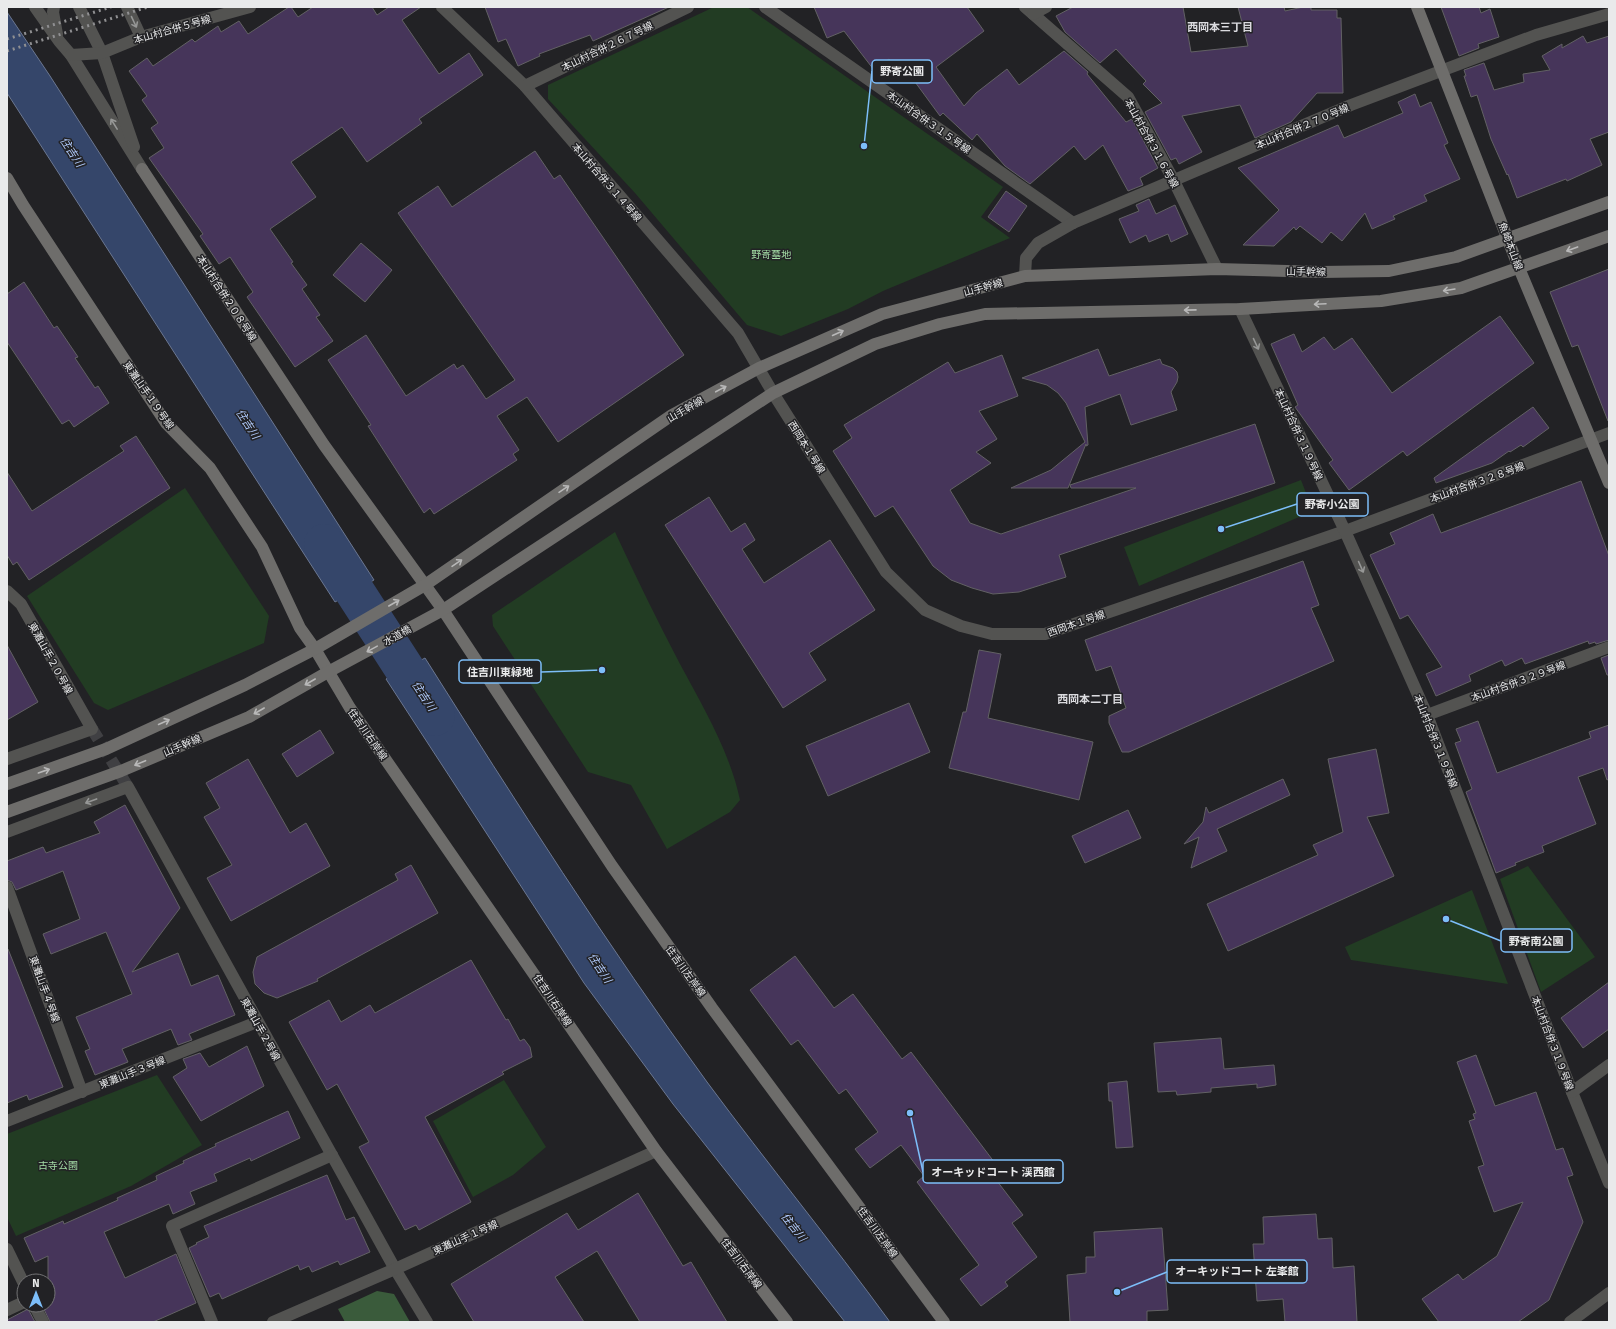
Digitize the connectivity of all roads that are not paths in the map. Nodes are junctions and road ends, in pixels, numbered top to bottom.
1 (35, 7) edge
2 (54, 7) edge
3 (79, 7) edge
4 (127, 7) edge
5 (250, 7) edge
6 (442, 7) edge
7 (688, 7) edge
8 (765, 7) edge
9 (1046, 7) edge
10 (1417, 7) edge
11 (1029, 10) edge
12 (1609, 14) edge
13 (141, 36) junction
14 (59, 41) junction
15 (102, 53) junction
16 (71, 56) junction
17 (1441, 71) junction
18 (525, 86) junction
19 (142, 169) junction
20 (7, 178) edge
21 (1172, 180) junction
22 (1609, 202) edge
23 (1073, 223) junction
24 (1609, 236) edge
25 (1508, 238) junction
26 (1519, 268) junction
27 (1217, 269) junction
28 (1025, 276) junction
29 (1240, 309) junction
30 (759, 368) junction
31 (773, 393) junction
32 (1609, 433) edge
33 (1591, 440) junction
34 (1609, 484) edge
35 (1345, 531) junction
36 (425, 585) junction
37 (7, 590) edge
38 (443, 610) junction
39 (1609, 647) edge
40 (315, 649) junction
41 (350, 661) joint
42 (328, 672) junction
43 (1427, 715) junction
44 (7, 759) edge
45 (7, 784) edge
46 (7, 812) edge
47 (7, 832) edge
48 (7, 887) edge
49 (257, 1022) junction
50 (1609, 1065) edge
51 (82, 1092) junction
52 (1572, 1092) junction
53 (7, 1121) edge
54 (656, 1151) junction
55 (332, 1155) junction
56 (1609, 1183) edge
57 (7, 1249) edge
58 (395, 1269) junction
59 (19, 1273) edge
60 (1609, 1293) edge
61 (38, 1313) edge
62 (43, 1322) edge
63 (212, 1322) edge
64 (273, 1322) edge
65 (428, 1322) edge
66 (787, 1322) edge
67 (944, 1322) edge
68 (1570, 1322) edge

1 - 14 street, 本山村合併２０８号線
2 - 14 street
3 - 15 street
4 -> 13 street
5 - 13 street, 本山村合併５号線
6 - 18 street, 本山村合併３１４号線
7 - 18 street, 本山村合併２６７号線
8 - 23 street, 本山村合併３１５号線
9 - 11 street
10 - 17 street, 魚崎本山線
11 - 21 street, 本山村合併３１６号線
12 - 17 street, 本山村合併２７０号線
13 - 15 street, 本山村合併５号線
14 - 16 street, 本山村合併２０８号線
15 - 16 street, 本山村合併５号線
15 - 19 street
19 -> 16 street, 本山村合併２０８号線
17 - 21 street, 本山村合併２７０号線
17 - 25 street, 魚崎本山線
18 - 30 street, 本山村合併３１４号線
19 - 36 street, 本山村合併２０８号線
20 - 40 street, 東灘山手１９号線
21 - 23 street, 本山村合併２７０号線
21 - 27 street, 本山村合併３１６号線
22 - 25 street, 山手幹線
23 - 28 street, 本山村合併２７０号線
24 -> 26 street
25 - 26 street, 魚崎本山線
25 - 27 street, 山手幹線
26 -> 29 street
26 - 33 street, 魚崎本山線
27 - 28 street, 山手幹線
30 -> 28 street, 山手幹線
29 -> 31 street
29 -> 35 street, 本山村合併３１９号線
30 - 31 street, 西岡本１号線
36 -> 30 street, 山手幹線
31 - 35 street, 西岡本１号線
31 - 38 street
32 - 33 street, 本山村合併３２８号線
33 - 34 street, 魚崎本山線
33 - 35 street, 本山村合併３２８号線
35 -> 43 street, 本山村合併３１９号線
36 - 38 street, 本山村合併２０８号線
40 -> 36 street
37 - 44 street, 東灘山手２０号線
38 -> 41 street, 水道橋
38 - 67 street, 住吉川左岸線
39 - 43 street, 本山村合併３２９号線
40 - 42 street, 東灘山手１９号線
45 -> 40 street
41 - 42 street, 山手幹線
42 -> 46 street, 山手幹線
42 - 54 street, 住吉川右岸線
43 - 52 street, 本山村合併３１９号線
49 -> 47 street, 東灘山手２号線
48 - 51 street, 東灘山手４号線
49 - 51 street, 東灘山手３号線
49 - 55 street, 東灘山手２号線
50 - 52 street
51 - 53 street, 東灘山手３号線
52 - 56 street, 本山村合併３１９号線
54 - 58 street, 東灘山手１号線
54 - 66 street, 住吉川右岸線
55 - 58 street, 東灘山手２号線
55 - 63 street
57 - 59 street
58 - 64 street, 東灘山手１号線
58 - 65 street, 東灘山手２号線
60 - 68 street
61 - 62 street

